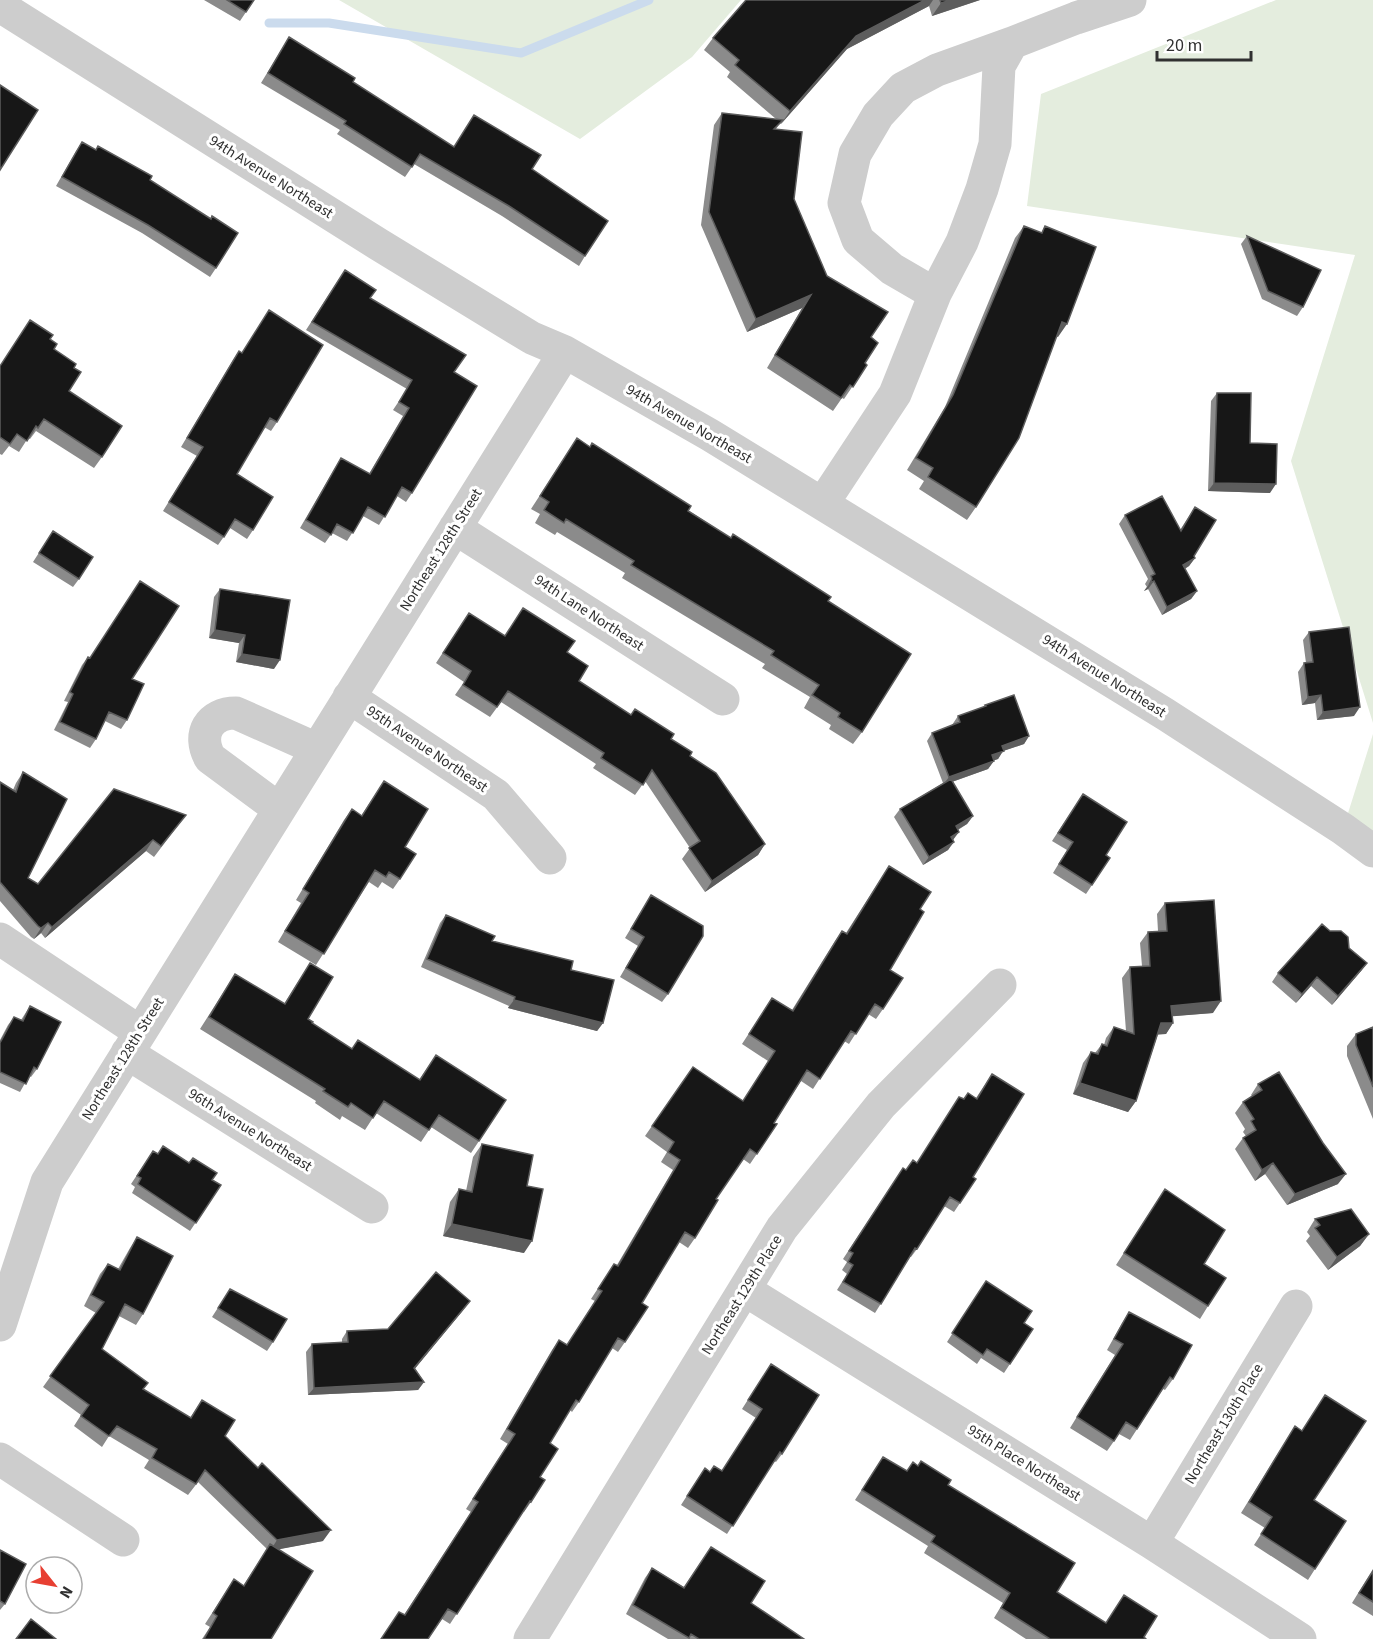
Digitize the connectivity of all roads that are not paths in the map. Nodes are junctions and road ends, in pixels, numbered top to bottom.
1 (1130, 0) edge
2 (0, 6) edge
3 (1012, 43) junction
4 (934, 294) junction
5 (565, 352) junction
6 (823, 503) junction
7 (455, 528) junction
8 (350, 697) junction
9 (723, 699) dead end
10 (317, 749) junction
11 (279, 809) junction
12 (1373, 851) edge
13 (550, 858) dead end
14 (0, 939) edge
15 (1000, 985) dead end
16 (133, 1043) junction
17 (372, 1207) dead end
18 (745, 1290) junction
19 (1296, 1306) dead end
20 (0, 1325) edge
21 (0, 1458) edge
22 (123, 1540) dead end
23 (1152, 1543) junction
24 (542, 1635) edge
25 (1300, 1639) edge

1 - 3 street
2 - 5 street, 94th Avenue Northeast
3 - 4 street
3 - 4 street
4 - 6 street
5 - 6 street, 94th Avenue Northeast
5 - 7 street, Northeast 128th Street
6 - 12 street, 94th Avenue Northeast
7 - 8 street, Northeast 128th Street
7 - 9 street, 94th Lane Northeast
8 - 10 street, Northeast 128th Street
8 - 13 street, 95th Avenue Northeast
10 - 11 street, Northeast 128th Street
10 - 11 street
11 - 16 street, Northeast 128th Street
14 - 16 street, 96th Avenue Northeast
15 - 18 street, Northeast 129th Place
16 - 17 street, 96th Avenue Northeast
16 - 20 street, Northeast 128th Street
18 - 23 street, 95th Place Northeast
18 - 24 street, Northeast 129th Place
19 - 23 street, Northeast 130th Place
21 - 22 street
23 - 25 street, 95th Place Northeast

